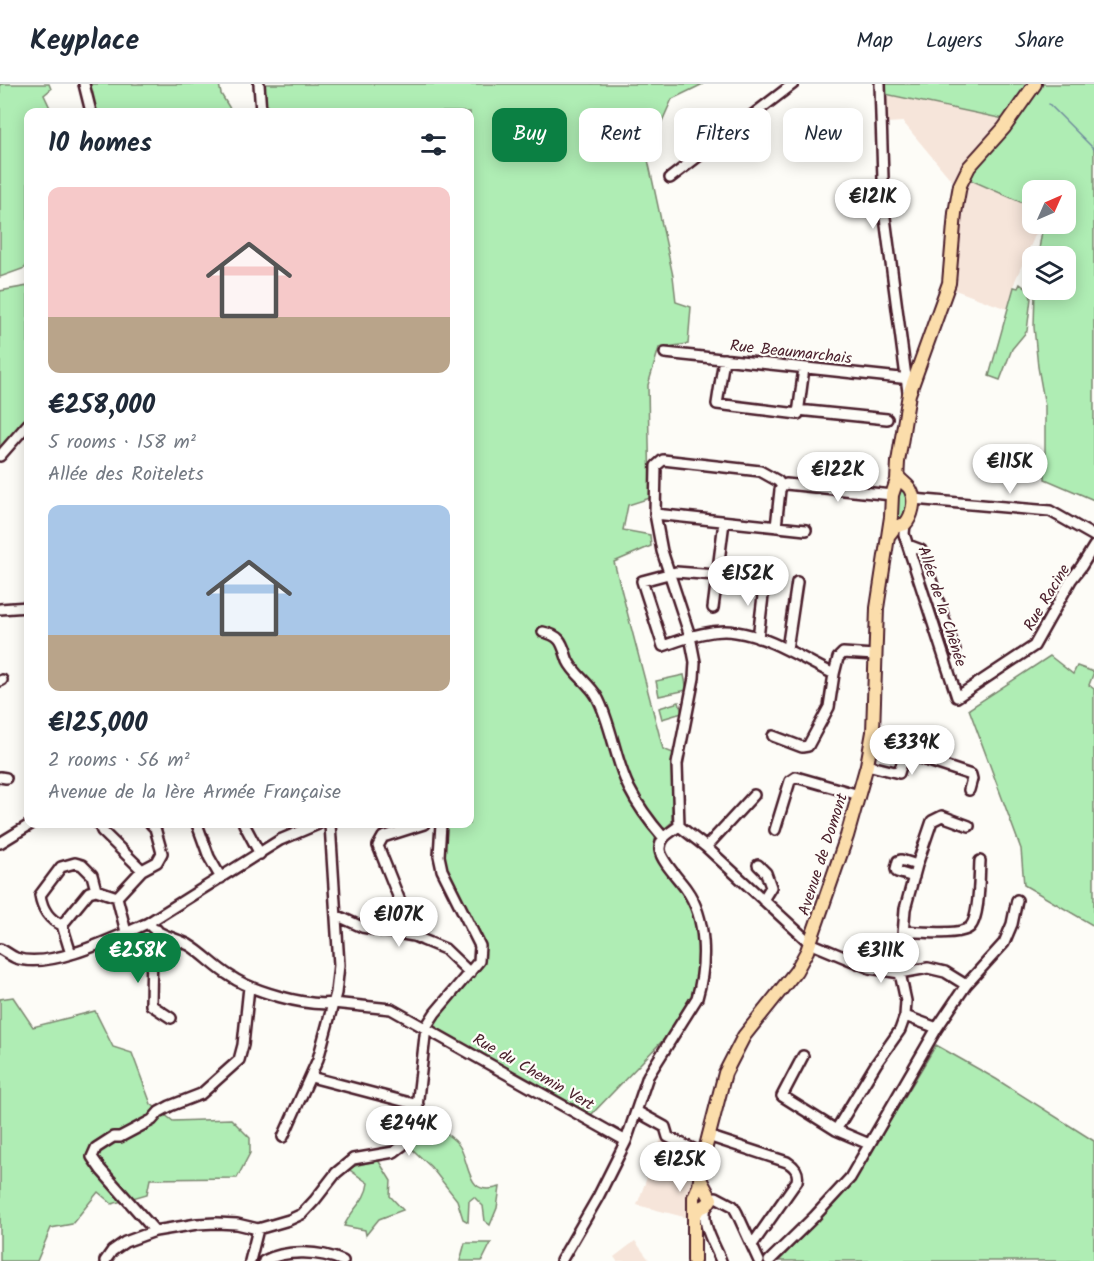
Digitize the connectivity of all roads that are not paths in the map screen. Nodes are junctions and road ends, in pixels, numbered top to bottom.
1 (84, 84) edge
2 (259, 84) edge
3 (793, 84) edge
4 (880, 84) edge
5 (1035, 84) edge
6 (90, 108) edge
7 (261, 108) edge
8 (670, 178) dead end
9 (665, 353) dead end
10 (724, 359) junction
11 (904, 362) junction
12 (920, 363) junction
13 (804, 368) junction
14 (909, 377) junction
15 (798, 410) junction
16 (887, 419) dead end
17 (24, 430) edge
18 (0, 458) edge
19 (782, 486) junction
20 (897, 486) junction
21 (913, 499) junction
22 (655, 514) junction
23 (724, 522) junction
24 (899, 524) junction
25 (776, 527) junction
26 (806, 530) dead end
27 (1094, 536) edge
28 (908, 545) junction
29 (1094, 546) edge
30 (668, 572) junction
31 (716, 575) junction
32 (765, 579) dead end
33 (797, 582) dead end
34 (24, 607) edge
35 (713, 608) dead end
36 (0, 609) edge
37 (543, 632) dead end
38 (690, 636) junction
39 (758, 638) junction
40 (787, 649) junction
41 (955, 651) dead end
42 (875, 655) junction
43 (834, 674) junction
44 (957, 697) joint
45 (772, 736) dead end
46 (867, 765) junction
47 (969, 790) dead end
48 (754, 795) dead end
49 (859, 795) junction
50 (679, 826) junction
51 (969, 826) dead end
52 (24, 828) edge
53 (101, 828) edge
54 (155, 828) edge
55 (198, 828) edge
56 (246, 828) edge
57 (291, 828) edge
58 (307, 828) edge
59 (332, 828) edge
60 (411, 828) edge
61 (441, 828) edge
62 (775, 830) dead end
63 (293, 833) junction
64 (663, 837) junction
65 (0, 843) edge
66 (706, 847) junction
67 (260, 854) junction
68 (980, 861) dead end
69 (758, 865) dead end
70 (916, 865) junction
71 (142, 870) junction
72 (914, 877) junction
73 (221, 878) junction
74 (96, 890) junction
75 (117, 897) junction
76 (763, 900) junction
77 (1017, 900) dead end
78 (336, 915) junction
79 (148, 923) junction
80 (62, 925) junction
81 (157, 930) junction
82 (904, 931) junction
83 (126, 933) junction
84 (414, 936) junction
85 (810, 943) junction
86 (0, 949) edge
87 (71, 954) junction
88 (470, 973) junction
89 (900, 973) junction
90 (966, 986) junction
91 (249, 987) junction
92 (333, 1003) junction
93 (905, 1016) junction
94 (171, 1018) dead end
95 (426, 1027) junction
96 (937, 1028) junction
97 (803, 1056) dead end
98 (311, 1077) junction
99 (418, 1105) junction
100 (636, 1112) junction
101 (836, 1130) junction
102 (708, 1136) junction
103 (284, 1137) dead end
104 (626, 1141) junction
105 (869, 1144) junction
106 (704, 1154) junction
107 (704, 1198) junction
108 (258, 1229) junction
109 (155, 1232) junction
110 (752, 1245) junction
111 (105, 1261) edge
112 (250, 1261) edge
113 (264, 1261) edge
114 (343, 1261) edge
115 (561, 1261) edge
116 (693, 1261) edge
117 (722, 1261) edge
118 (759, 1261) edge
119 (769, 1261) edge

1 - 6 street
2 - 7 street
3 - 8 street
4 - 11 street
5 - 12 main road
9 - 10 street, Rue Beaumarchais
10 - 13 street, Rue Beaumarchais
10 - 15 street
11 - 12 street
11 - 14 street
12 - 14 main road
13 - 14 street, Rue Beaumarchais
13 - 15 street
14 - 20 main road
15 - 16 street
17 - 18 street
19 - 20 street
19 - 22 street
19 - 25 street
20 - 21 main road
20 - 24 main road
21 - 24 main road
21 - 27 street
22 - 23 street
22 - 30 street
23 - 25 street
23 - 31 street
24 - 28 street, Allée de la Chênée
24 - 42 main road, Avenue de Domont
25 - 26 street
28 - 41 street
28 - 44 street, Allée de la Chênée
29 - 44 street, Rue Racine
30 - 31 street
30 - 38 street
30 - 38 street
31 - 35 street
32 - 39 street
33 - 40 street
34 - 36 street
37 - 64 street
38 - 39 street
38 - 50 street
39 - 40 street
40 - 43 street
42 - 43 street
42 - 46 main road, Avenue de Domont
43 - 45 street
46 - 47 street
46 - 49 main road, Avenue de Domont
48 - 66 street
49 - 62 street
49 - 85 main road, Avenue de Domont
50 - 64 street
50 - 66 street
51 - 70 street
52 - 65 street
53 - 71 street
54 - 71 street
55 - 73 street
56 - 67 street
57 - 63 street
58 - 63 street
59 - 78 street
60 - 84 street
61 - 88 street
63 - 67 street
64 - 100 street
66 - 76 street
67 - 73 street
68 - 82 street
69 - 76 street
70 - 72 street
70 - 72 street
71 - 75 street
72 - 82 street
73 - 79 street
74 - 75 street
74 - 80 street
74 - 80 street
75 - 83 street
76 - 85 street
77 - 90 street
78 - 84 street
78 - 92 street
79 - 81 street, Rue du Chemin Vert
79 - 83 street
80 - 87 street
81 - 91 street, Rue du Chemin Vert
81 - 94 street
82 - 89 street
83 - 87 street
84 - 88 street
85 - 89 street
85 - 102 main road, Avenue de Domont
86 - 87 street
88 - 95 street
89 - 90 street
89 - 93 street
90 - 96 street
91 - 92 street, Rue du Chemin Vert
91 - 109 street
92 - 95 street, Rue du Chemin Vert
92 - 98 street
93 - 96 street
93 - 101 street
95 - 99 street
95 - 104 street, Rue du Chemin Vert
96 - 105 street
97 - 101 street
98 - 99 street
98 - 103 street
99 - 108 street
100 - 104 street
100 - 106 street
101 - 105 street
102 - 106 main road, Avenue de Domont
102 - 110 street
104 - 115 street
105 - 119 street
106 - 107 main road, Avenue de Domont
107 - 110 street
107 - 116 main road, Avenue de Domont
107 - 117 street
108 - 109 street
108 - 112 street
109 - 111 street
110 - 118 street
113 - 114 street

